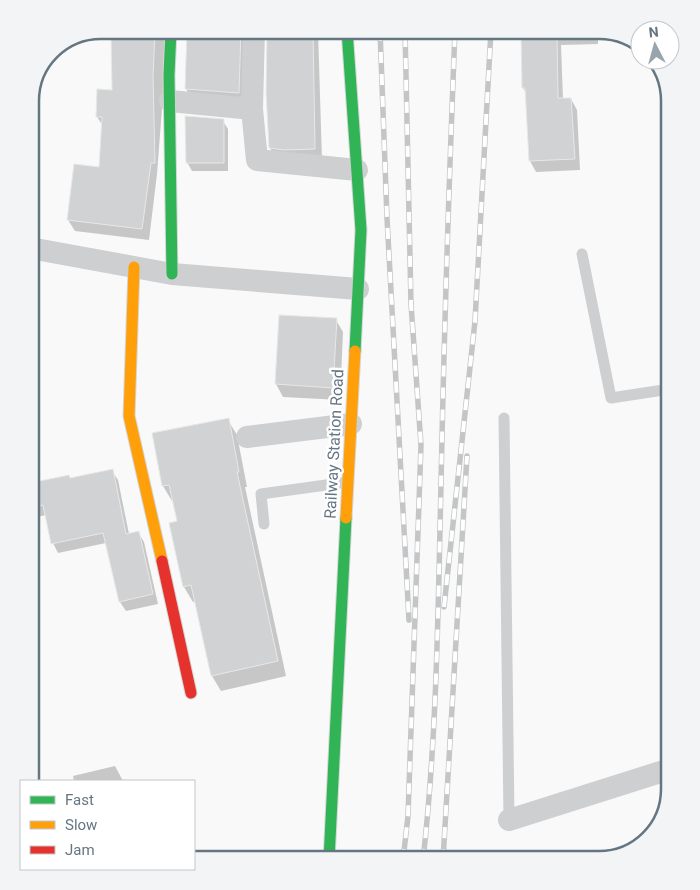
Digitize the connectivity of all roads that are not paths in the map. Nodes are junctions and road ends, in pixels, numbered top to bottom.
1 (171, 39) edge
2 (254, 39) edge
3 (348, 39) edge
4 (170, 101) junction
5 (252, 109) junction
6 (357, 170) junction
7 (39, 250) edge
8 (582, 254) dead end
9 (134, 267) junction
10 (172, 274) junction
11 (358, 289) junction
12 (661, 390) edge
13 (504, 418) dead end
14 (351, 424) junction
15 (247, 436) dead end
16 (348, 482) junction
17 (264, 524) dead end
18 (191, 693) dead end
19 (661, 772) edge
20 (508, 820) joint
21 (330, 851) edge

1 - 4 street
2 - 5 street
3 - 6 street, Railway Station Road
4 - 5 street
4 - 10 street
5 - 6 street
6 - 11 street, Railway Station Road
7 - 9 street
8 - 12 lane
9 - 10 street
9 - 18 street
10 - 11 street
11 - 14 street, Railway Station Road
13 - 20 lane
14 - 15 street
14 - 16 street, Railway Station Road
16 - 17 lane
16 - 21 street, Railway Station Road
19 - 20 street

